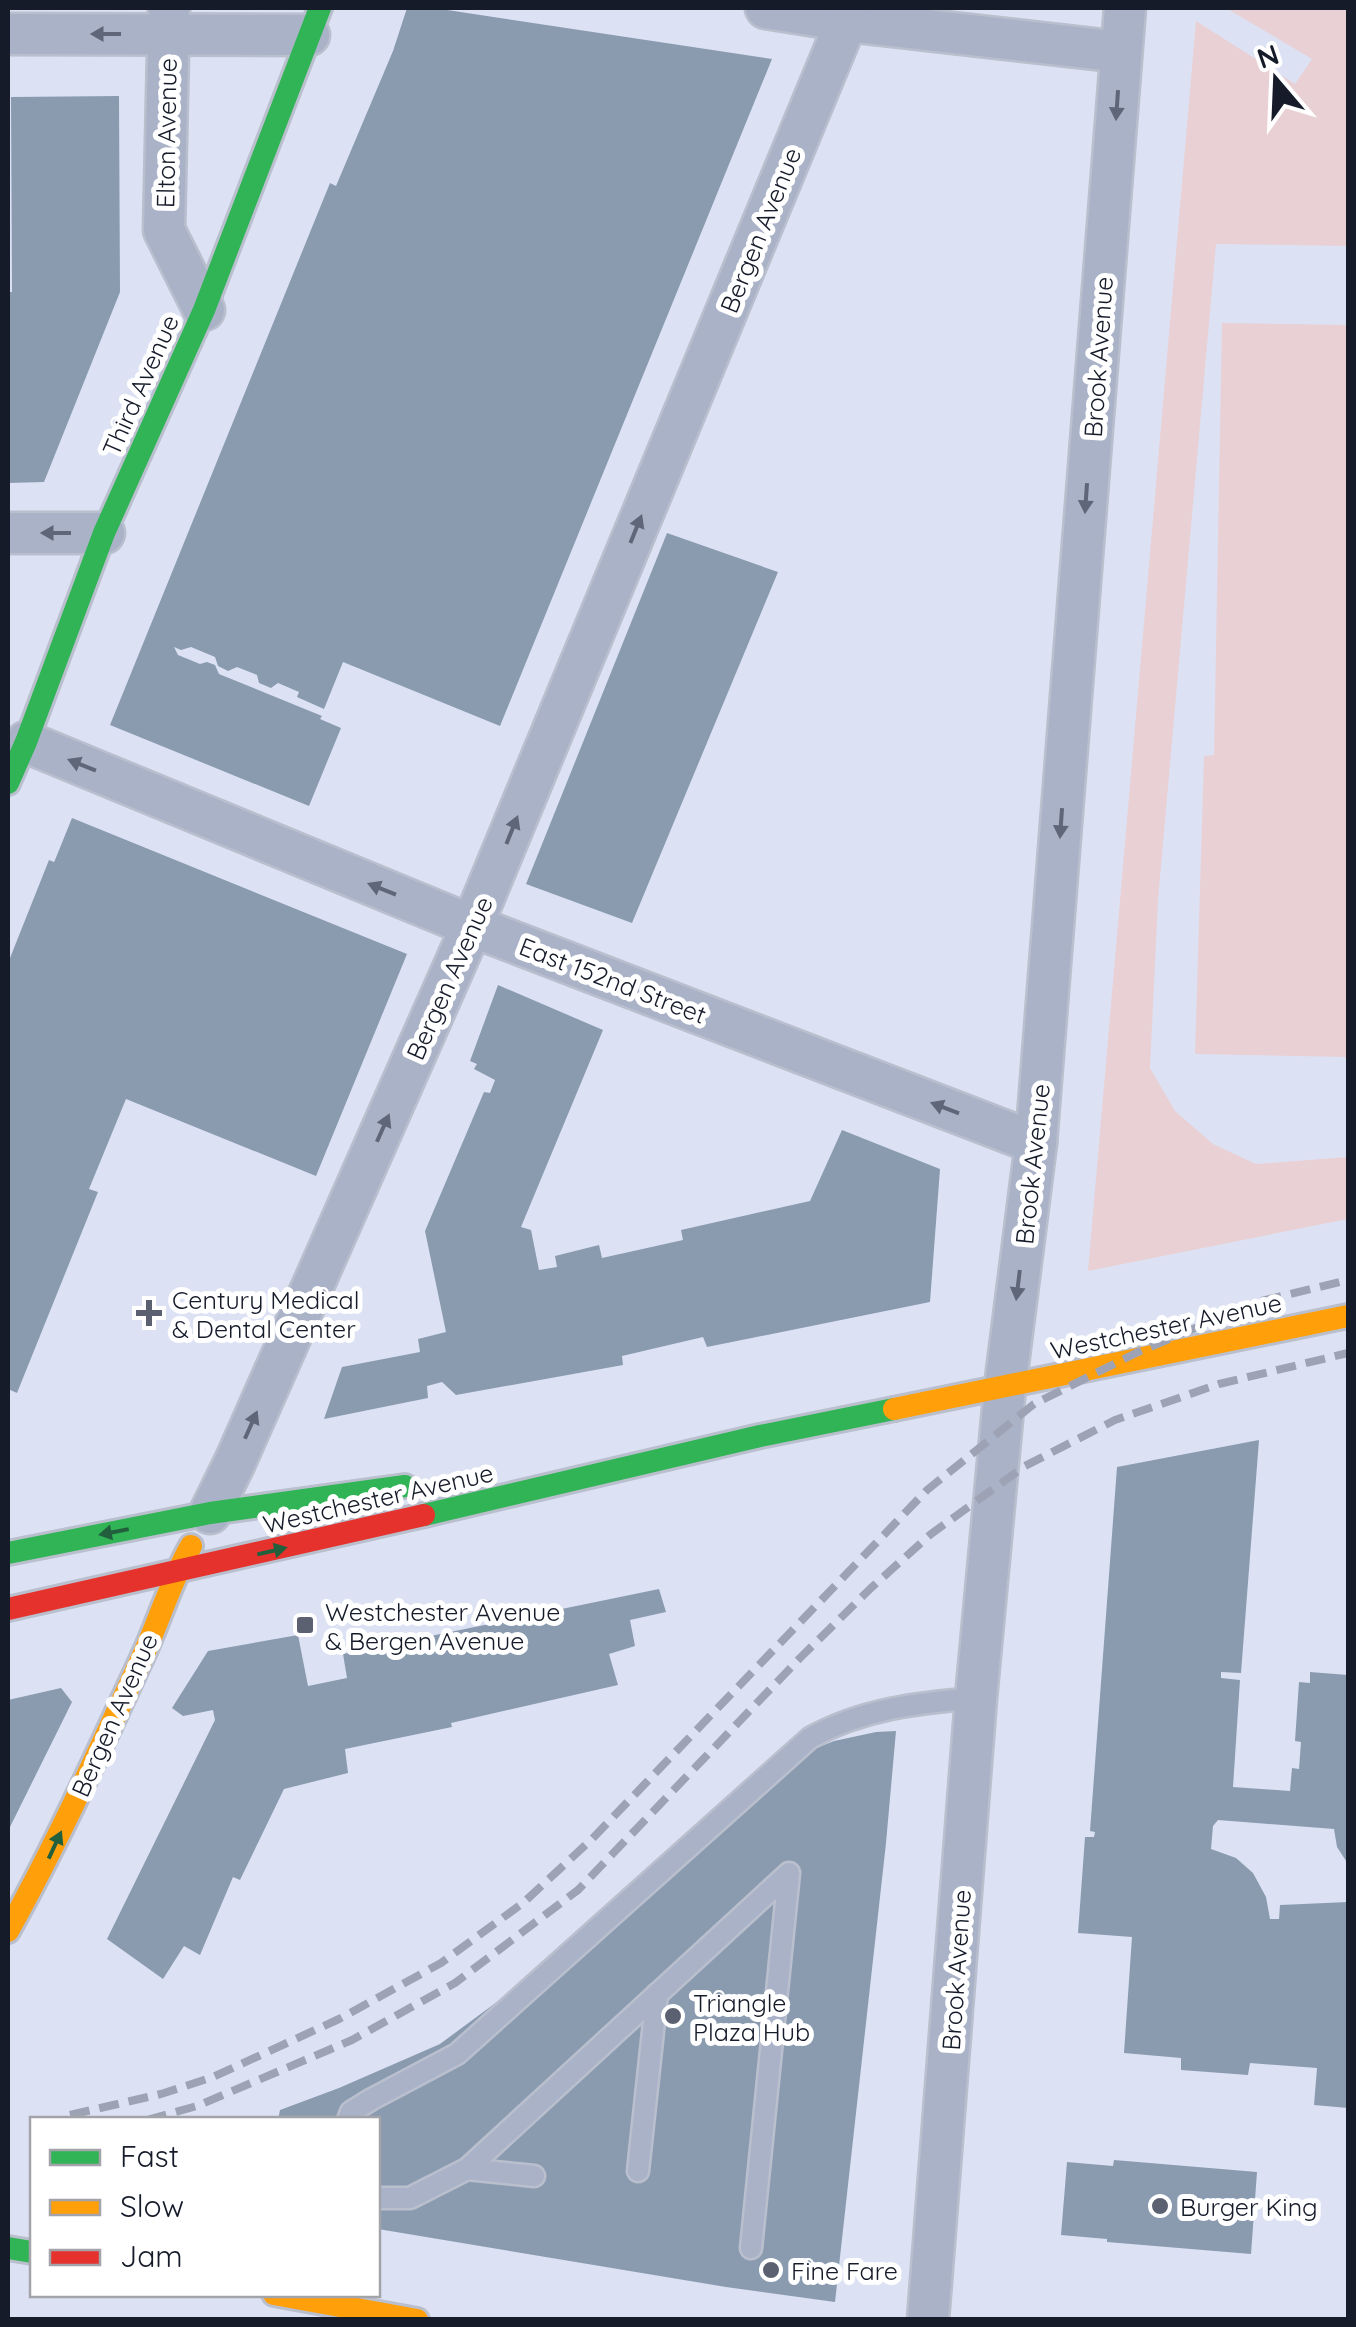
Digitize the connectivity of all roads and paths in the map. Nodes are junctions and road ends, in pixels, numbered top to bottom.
1 (766, 8) edge
2 (1125, 8) edge
3 (849, 14) edge
4 (168, 21) edge
5 (314, 21) edge
6 (8, 34) edge
7 (1122, 52) junction
8 (204, 310) junction
9 (8, 532) edge
10 (104, 532) junction
11 (26, 742) junction
12 (8, 783) edge
13 (472, 926) junction
14 (1036, 1143) junction
15 (1348, 1316) edge
16 (1006, 1387) junction
17 (760, 1436) junction
18 (510, 1472) dead end
19 (433, 1482) dead end
20 (210, 1513) junction
21 (8, 1552) edge
22 (176, 1570) junction
23 (8, 1609) edge
24 (976, 1698) junction
25 (8, 1930) edge
26 (657, 1994) junction
27 (349, 2117) edge
28 (467, 2169) junction
29 (638, 2171) dead end
30 (534, 2176) dead end
31 (380, 2198) edge
32 (751, 2248) dead end
33 (290, 2297) edge
34 (417, 2320) edge
35 (928, 2320) edge

1 - 3 street
2 - 7 street, Brook Avenue
3 - 7 street
13 -> 3 street, Bergen Avenue
4 - 5 street
4 -> 6 street
4 - 8 street, Elton Avenue
5 - 8 main road, Third Avenue
7 -> 14 street, Brook Avenue
8 - 10 main road, Third Avenue
10 -> 9 street
10 - 11 main road, Third Avenue
11 - 12 main road, Third Avenue
13 -> 11 street, East 152nd Street
14 -> 13 street, East 152nd Street
20 -> 13 street, Bergen Avenue
14 -> 16 street, Brook Avenue
15 - 16 main road, Westchester Avenue
16 - 17 main road, Westchester Avenue
16 - 24 street, Brook Avenue
17 - 18 main road, Westchester Avenue
22 -> 17 main road, Westchester Avenue
19 - 20 main road, Westchester Avenue
20 -> 21 main road, Westchester Avenue
20 - 22 main road, Bergen Avenue
22 - 23 main road, Westchester Avenue
25 -> 22 main road, Bergen Avenue
24 - 27 lane
24 - 35 street, Brook Avenue
26 - 28 lane
26 - 29 lane
26 - 32 lane
28 - 30 lane
28 - 31 lane
33 - 34 main road

